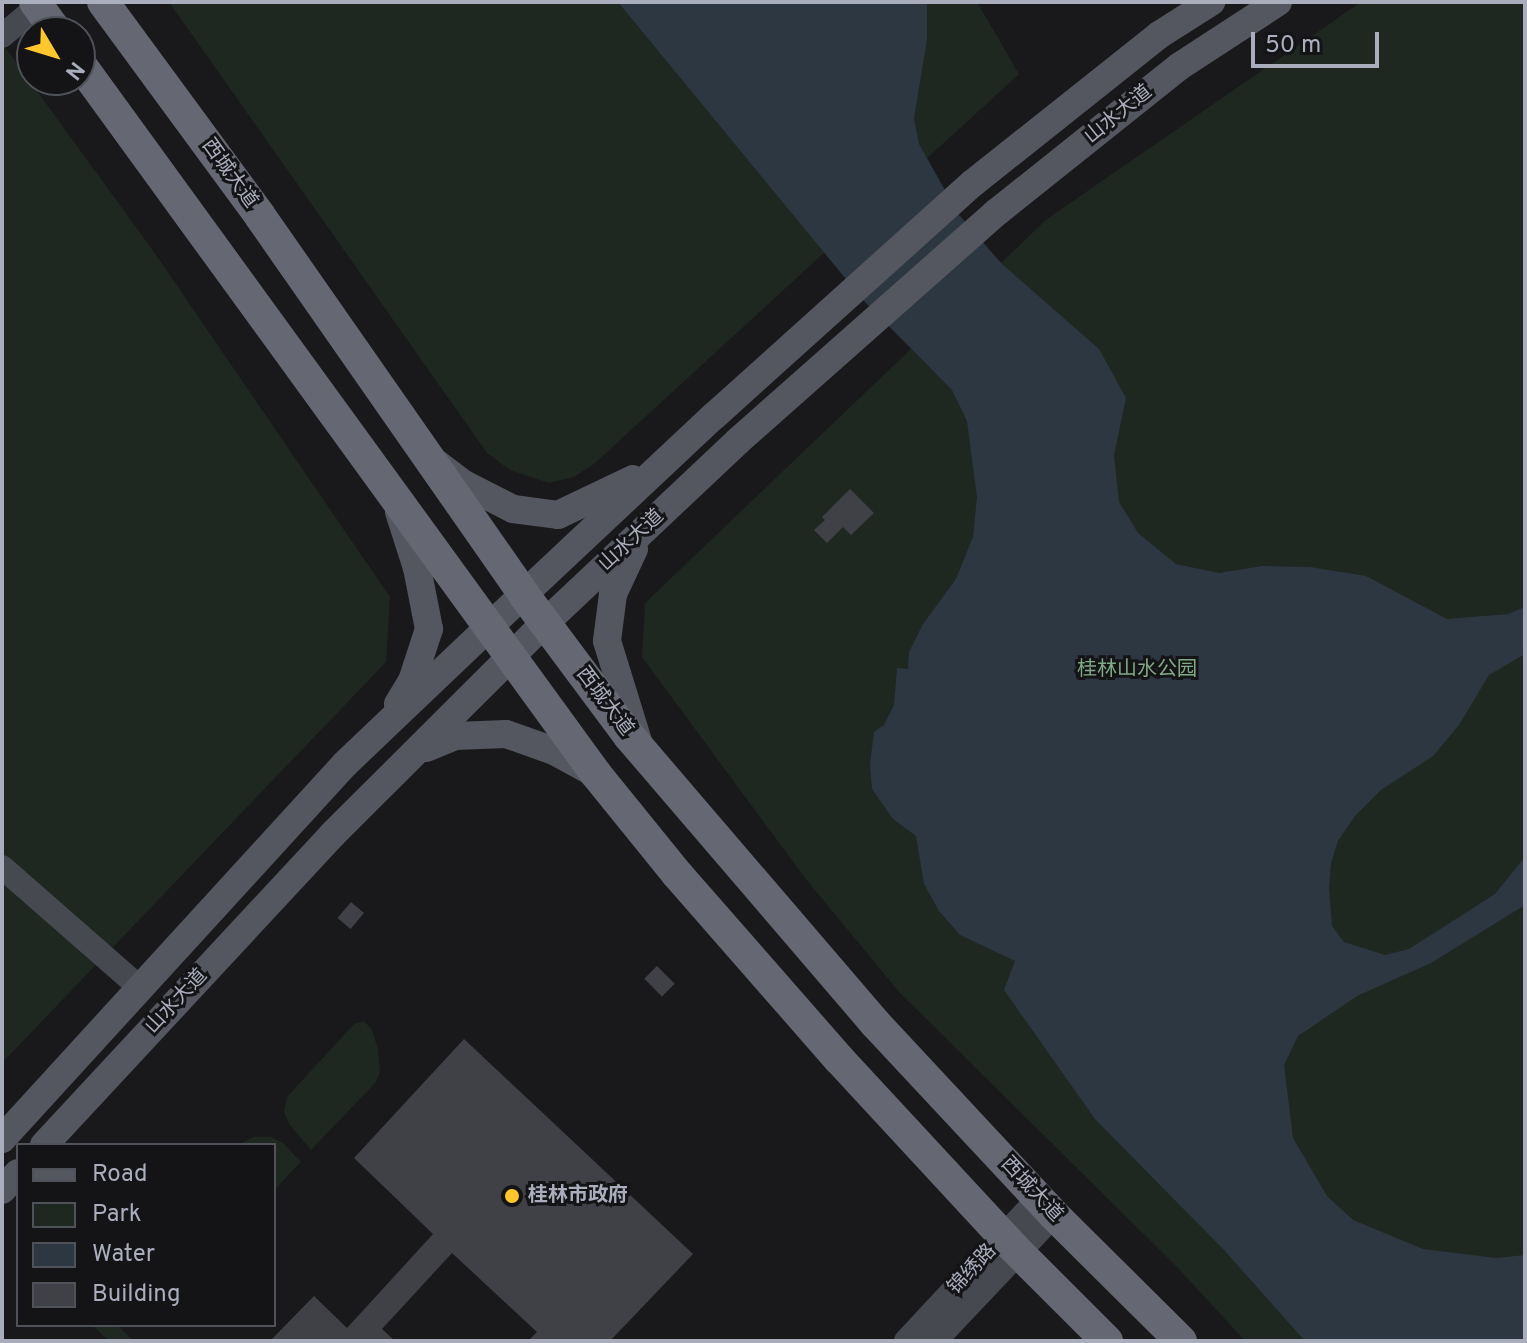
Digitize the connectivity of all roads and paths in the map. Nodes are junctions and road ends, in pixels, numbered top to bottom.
1 (103, 2) edge
2 (1211, 2) edge
3 (1278, 2) edge
4 (30, 3) edge
5 (2, 16) edge
6 (2, 36) edge
7 (96, 86) edge
8 (429, 458) junction
9 (665, 462) junction
10 (394, 496) junction
11 (661, 514) junction
12 (524, 595) junction
13 (545, 623) junction
14 (490, 626) junction
15 (511, 657) junction
16 (385, 726) junction
17 (641, 749) junction
18 (414, 753) junction
19 (596, 774) junction
20 (2, 867) edge
21 (140, 988) junction
22 (2, 1139) edge
23 (46, 1143) edge
24 (16, 1175) edge
25 (2, 1190) edge
26 (1046, 1207) junction
27 (1011, 1245) junction
28 (906, 1341) edge
29 (935, 1341) edge
30 (1107, 1341) edge
31 (1181, 1341) edge

1 - 8 highway, 西城大道
2 - 9 main road, 山水大道
3 - 11 main road, 山水大道
4 - 5 street
4 - 6 street
7 - 10 highway
8 - 9 main road
8 - 12 highway, 西城大道
9 - 12 main road, 山水大道
10 - 14 highway
10 - 16 main road
11 - 13 main road, 山水大道
11 - 17 main road
12 - 13 highway, 西城大道
12 - 14 main road, 山水大道
13 - 15 main road, 山水大道
13 - 17 highway, 西城大道
14 - 15 highway
14 - 16 main road, 山水大道
15 - 18 main road, 山水大道
15 - 19 highway
16 - 21 main road, 山水大道
17 - 26 highway, 西城大道
18 - 19 main road
18 - 23 main road, 山水大道
19 - 27 highway
20 - 21 street
21 - 22 main road, 山水大道
24 - 25 main road
26 - 27 street, 锦绣路
26 - 31 highway, 西城大道
27 - 28 street, 锦绣路
27 - 29 street, 锦绣路
27 - 30 highway

